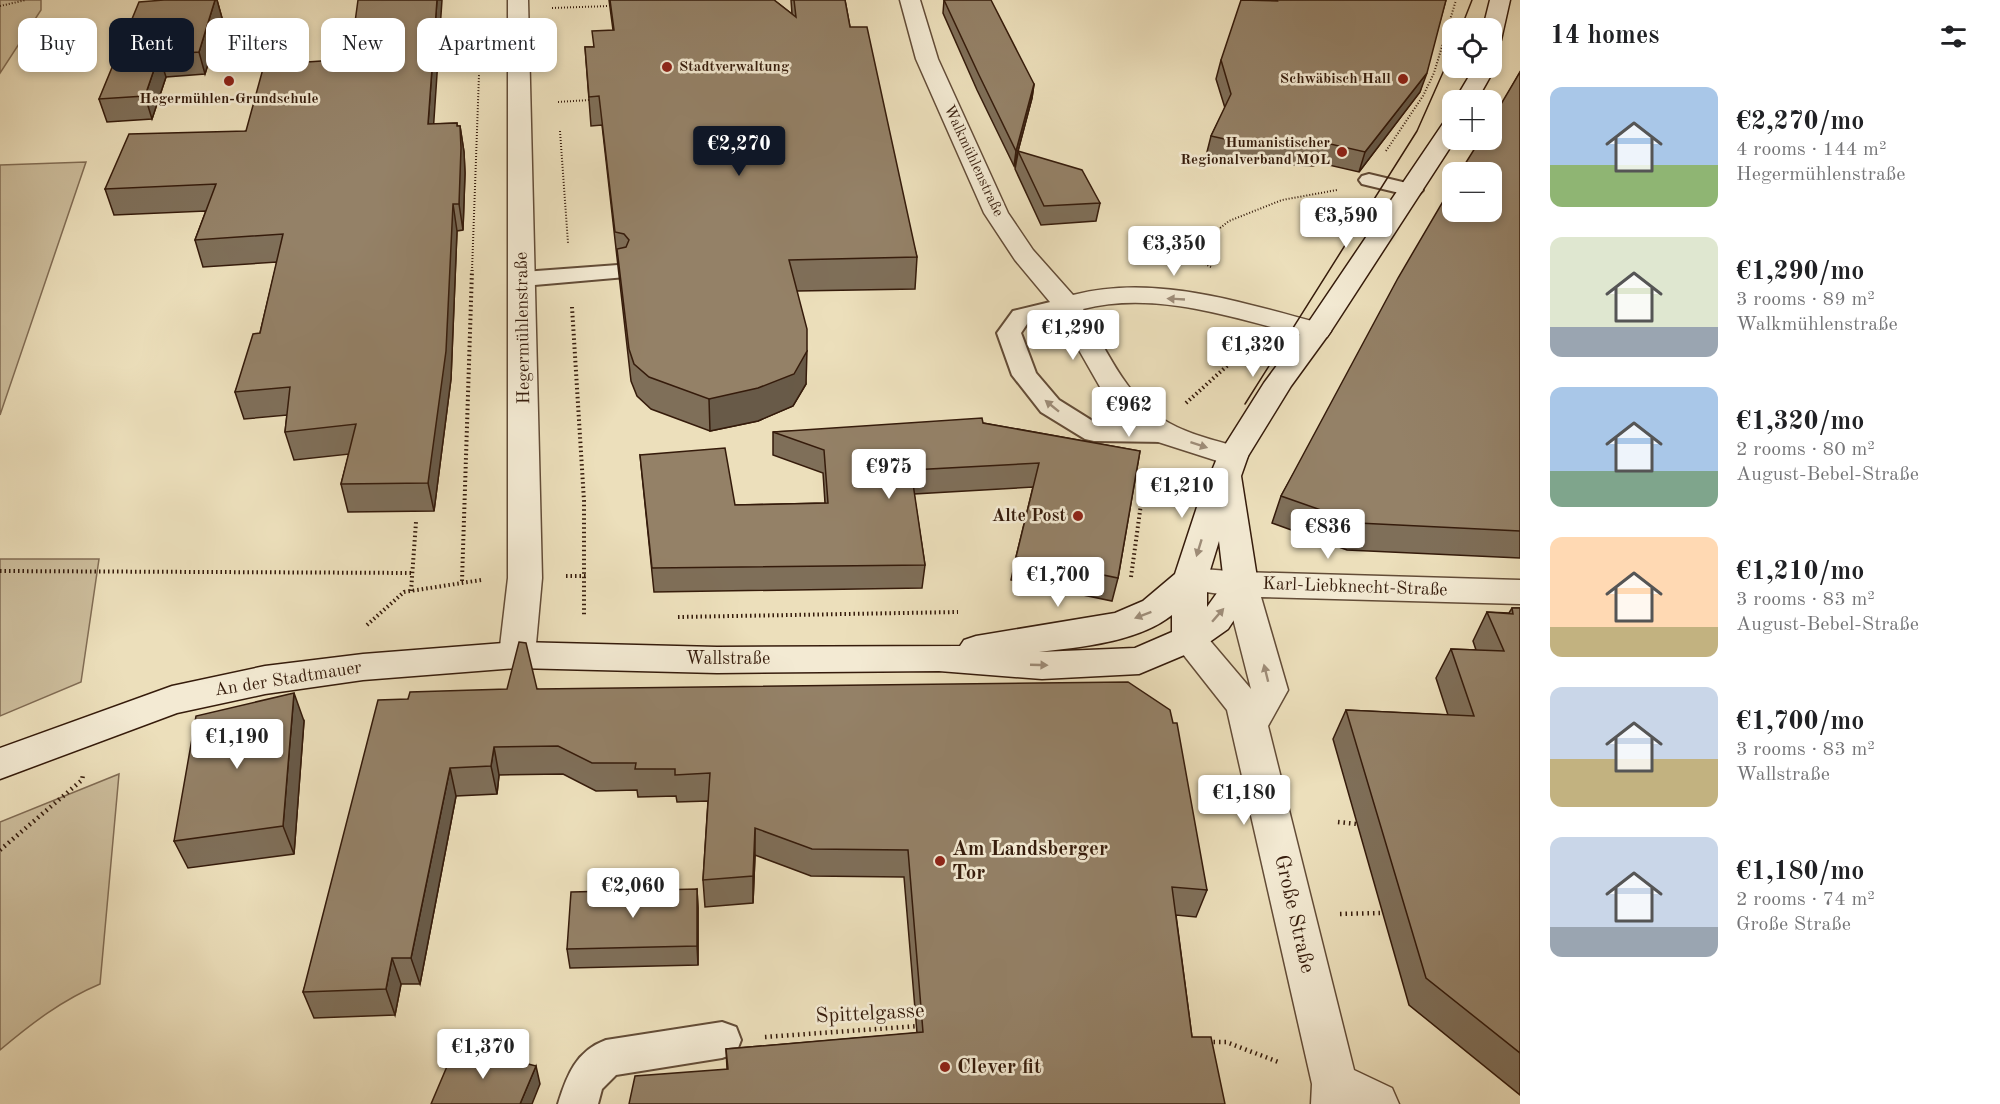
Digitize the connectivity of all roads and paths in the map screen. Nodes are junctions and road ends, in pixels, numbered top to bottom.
1 (26, 0) edge
2 (552, 0) edge
3 (910, 0) edge
4 (1456, 0) edge
5 (1500, 0) edge
6 (518, 5) edge
7 (0, 6) edge
8 (609, 6) edge
9 (552, 9) junction
10 (553, 18) edge
11 (1496, 18) edge
12 (479, 72) edge
13 (558, 95) dead end
14 (589, 100) edge
15 (560, 125) dead end
16 (1442, 143) edge
17 (1363, 184) junction
18 (1412, 190) junction
19 (618, 264) edge
20 (569, 268) junction
21 (523, 271) junction
22 (1221, 272) dead end
23 (1067, 305) junction
24 (1317, 331) junction
25 (1166, 434) junction
26 (1229, 467) junction
27 (416, 522) dead end
28 (0, 571) edge
29 (413, 573) junction
30 (1190, 580) junction
31 (462, 581) dead end
32 (1241, 584) junction
33 (411, 591) dead end
34 (1520, 592) edge
35 (962, 612) dead end
36 (669, 617) dead end
37 (594, 618) dead end
38 (1189, 639) junction
39 (517, 655) junction
40 (939, 658) junction
41 (1249, 725) junction
42 (0, 764) edge
43 (84, 765) dead end
44 (1338, 822) dead end
45 (1357, 824) dead end
46 (0, 850) edge
47 (930, 1027) edge
48 (722, 1040) joint
49 (1196, 1042) edge
50 (1334, 1094) edge
51 (578, 1104) edge
52 (1376, 1104) edge

1 - 7 path
2 - 9 path
3 - 23 street, Walkmühlenstraße
4 - 17 path
5 - 11 street
6 - 9 path
6 - 21 street, Hegermühlenstraße
8 - 9 path
9 - 10 path
12 - 31 path
13 - 14 path
15 - 20 path
16 - 18 street
17 - 18 lane
17 - 22 path
18 - 24 street
19 - 20 lane
20 - 21 lane
20 - 37 path
21 - 39 street, Hegermühlenstraße
24 -> 23 street
23 - 25 street, Walkmühlenstraße
25 -> 23 lane
24 - 26 street
25 -> 26 street, Walkmühlenstraße
26 -> 30 street
26 - 32 street
27 - 29 path
28 - 29 path
29 - 33 path
30 - 32 street, Karl-Liebknecht-Straße
30 - 38 street
30 -> 40 street, Wallstraße
32 - 34 street, Karl-Liebknecht-Straße
38 -> 32 street, Wallstraße
41 -> 32 street
35 - 36 path
40 -> 38 street, Wallstraße
38 - 41 street, Große Straße
39 - 40 street, Wallstraße
39 - 42 street, An der Stadtmauer
41 - 50 street, Große Straße
43 - 46 path
44 - 45 path
47 - 48 path, Spittelgasse
48 - 51 lane
49 - 50 path
50 - 52 street

